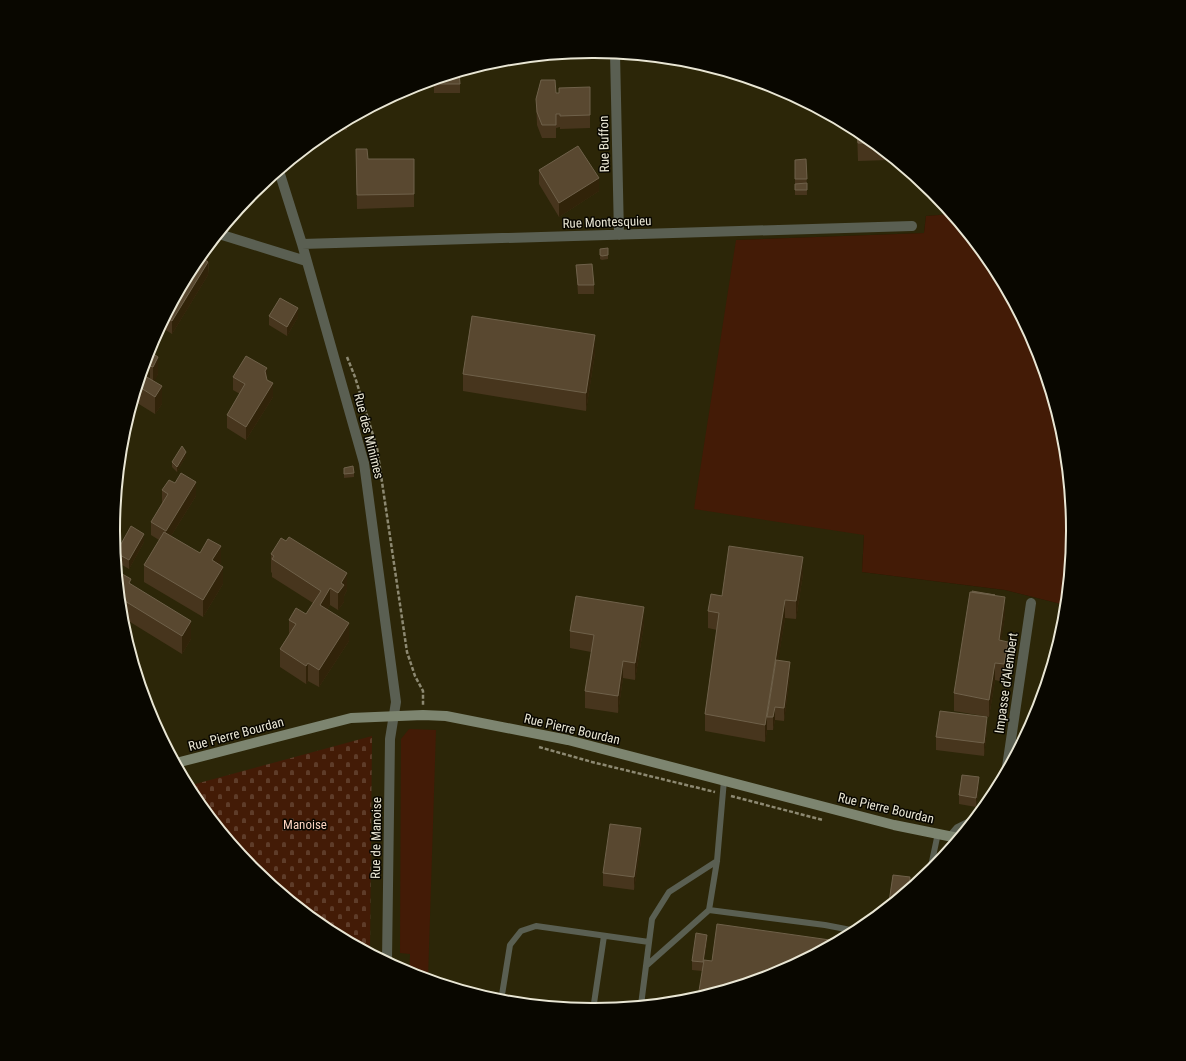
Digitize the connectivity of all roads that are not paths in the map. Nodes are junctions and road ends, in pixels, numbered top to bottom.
1 (615, 59) edge
2 (280, 176) edge
3 (912, 226) dead end
4 (619, 234) junction
5 (224, 236) edge
6 (302, 244) junction
7 (306, 261) junction
8 (1031, 603) dead end
9 (394, 715) junction
10 (1010, 752) edge
11 (181, 762) edge
12 (724, 780) junction
13 (938, 834) junction
14 (953, 837) edge
15 (933, 859) edge
16 (717, 861) junction
17 (709, 910) junction
18 (846, 929) edge
19 (604, 936) junction
20 (649, 942) junction
21 (387, 955) edge
22 (646, 966) junction
23 (502, 994) edge
24 (642, 1000) edge
25 (594, 1003) edge

1 - 4 street, Rue Buffon
2 - 6 street, Rue des Minimes
3 - 4 street, Rue Montesquieu
4 - 6 street, Rue Montesquieu
5 - 7 street
6 - 7 street, Rue des Minimes
7 - 9 street, Rue des Minimes
8 - 10 street, Impasse d'Alembert
9 - 11 street, Rue Pierre Bourdan
9 - 12 street, Rue Pierre Bourdan
9 - 21 street, Rue de Manoise
12 - 13 street, Rue Pierre Bourdan
12 - 16 lane
13 - 14 street, Rue Pierre Bourdan
13 - 15 lane
16 - 17 lane
16 - 20 lane
17 - 18 lane
17 - 22 lane
19 - 20 lane
19 - 23 lane
19 - 25 lane
20 - 22 lane
22 - 24 lane

